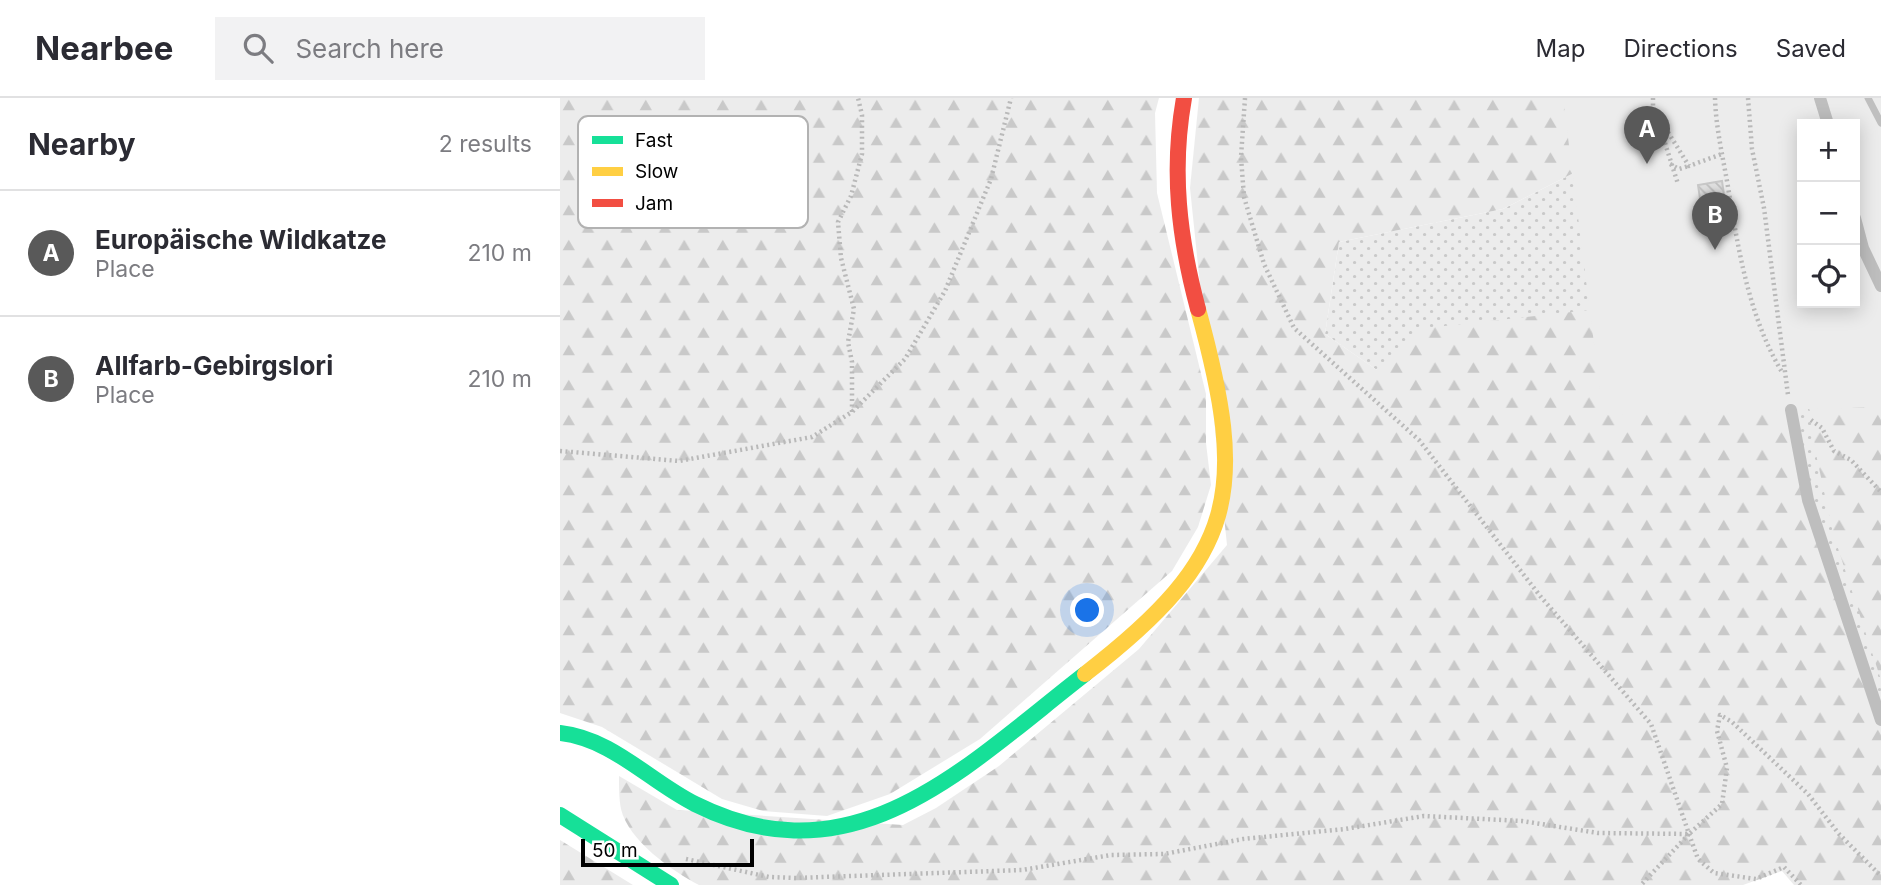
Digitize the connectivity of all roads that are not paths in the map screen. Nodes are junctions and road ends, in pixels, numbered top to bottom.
1 (1184, 98) edge
2 (1820, 98) edge
3 (1826, 119) edge
4 (1860, 237) edge
5 (1881, 286) edge
6 (1792, 414) road end
7 (1881, 720) edge
8 (560, 733) edge
9 (560, 815) edge
10 (671, 885) edge

1 - 8 main road
2 - 3 lane
4 - 5 lane
6 - 7 lane
9 - 10 main road

